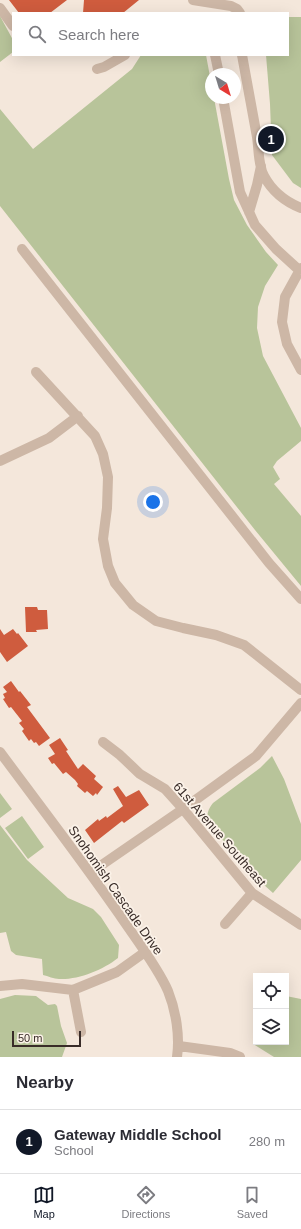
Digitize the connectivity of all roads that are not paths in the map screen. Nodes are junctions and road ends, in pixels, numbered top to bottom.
1 (193, 0) edge
2 (0, 8) edge
3 (217, 9) edge
4 (239, 12) edge
5 (12, 25) edge
6 (123, 56) edge
7 (215, 56) edge
8 (242, 56) edge
9 (218, 68) edge
10 (97, 69) dead end
11 (224, 104) edge
12 (261, 166) junction
13 (301, 208) edge
14 (249, 212) junction
15 (22, 249) dead end
16 (300, 269) edge
17 (301, 370) edge
18 (36, 372) dead end
19 (78, 416) junction
20 (0, 461) edge
21 (301, 599) edge
22 (301, 690) edge
23 (301, 704) edge
24 (103, 742) dead end
25 (0, 752) edge
26 (183, 809) junction
27 (90, 873) junction
28 (252, 893) junction
29 (225, 924) dead end
30 (301, 925) edge
31 (145, 952) junction
32 (0, 986) edge
33 (73, 990) junction
34 (81, 1032) dead end
35 (179, 1046) junction
36 (177, 1057) edge
37 (240, 1057) edge

1 - 3 street
2 - 5 street
3 - 4 street
6 - 10 street
7 - 9 street
8 - 12 street
11 - 14 street
12 - 13 street
12 - 14 street
14 - 16 street
15 - 21 street
16 - 17 street
18 - 19 street
19 - 20 street
19 - 22 street
23 - 26 street
24 - 26 street, 61st Avenue Southeast
25 - 27 street, Snohomish Cascade Drive
26 - 27 street
26 - 28 street, 61st Avenue Southeast
27 - 31 street, Snohomish Cascade Drive
28 - 29 street
28 - 30 street, 61st Avenue Southeast
31 - 33 street
31 - 35 street, Snohomish Cascade Drive
32 - 33 street
33 - 34 street
35 - 36 street, Snohomish Cascade Drive
35 - 37 street

